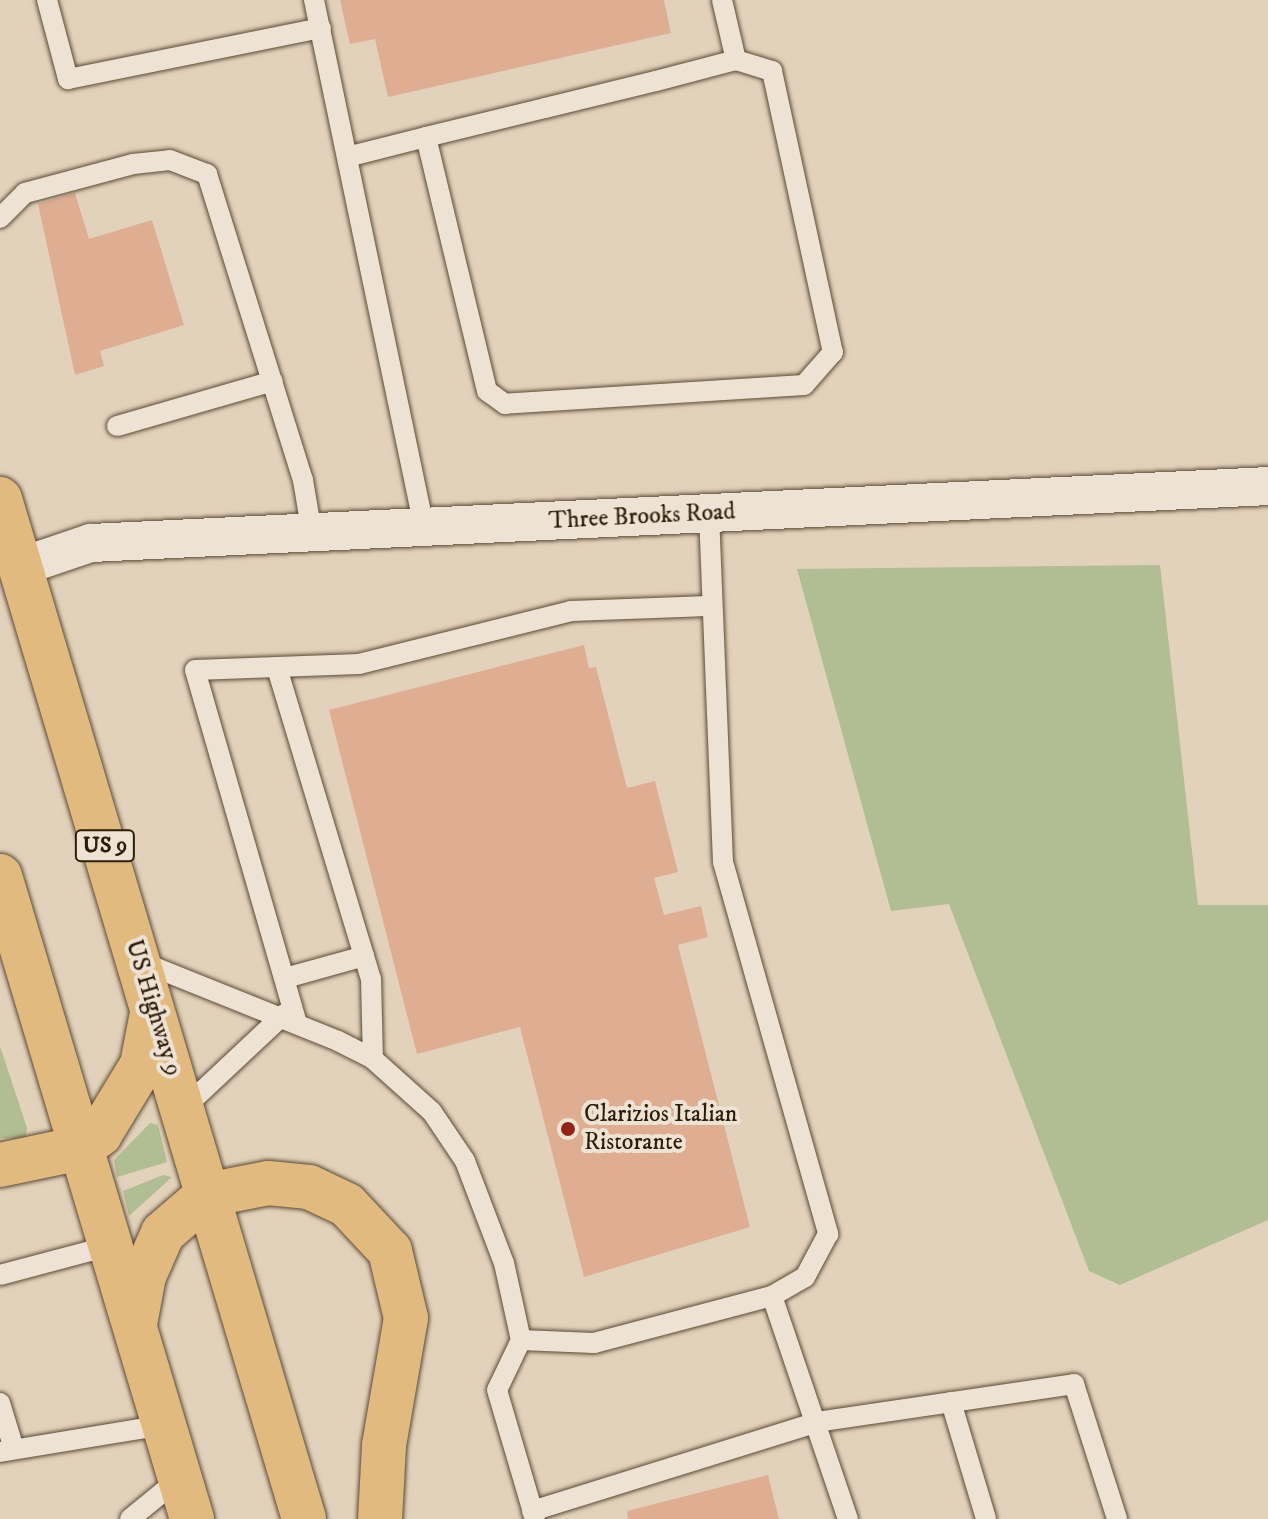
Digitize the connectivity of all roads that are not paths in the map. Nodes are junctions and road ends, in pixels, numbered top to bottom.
1 (47, 0) edge
2 (314, 0) edge
3 (722, 0) edge
4 (321, 28) junction
5 (736, 60) junction
6 (426, 137) junction
7 (347, 157) junction
8 (0, 218) edge
9 (273, 381) junction
10 (117, 426) dead end
11 (1268, 486) edge
12 (0, 499) edge
13 (709, 514) junction
14 (424, 527) junction
15 (312, 534) junction
16 (20, 567) junction
17 (707, 606) junction
18 (277, 668) junction
19 (0, 876) edge
20 (364, 956) junction
21 (139, 961) junction
22 (289, 977) junction
23 (153, 1008) junction
24 (290, 1017) junction
25 (373, 1059) junction
26 (184, 1108) junction
27 (81, 1148) junction
28 (0, 1165) edge
29 (207, 1195) junction
30 (109, 1246) junction
31 (0, 1275) edge
32 (772, 1296) junction
33 (134, 1330) junction
34 (521, 1340) junction
35 (951, 1402) junction
36 (0, 1403) edge
37 (817, 1422) junction
38 (163, 1425) junction
39 (7, 1450) edge
40 (186, 1499) edge
41 (533, 1515) edge
42 (130, 1519) edge
43 (304, 1519) edge
44 (380, 1519) edge
45 (848, 1519) edge
46 (986, 1519) edge
47 (1117, 1519) edge

1 - 4 lane
2 - 4 lane
3 - 5 lane
4 - 7 lane
5 - 6 lane
5 - 6 lane
6 - 7 lane
7 - 14 lane
8 - 9 lane
9 - 10 lane
9 - 15 lane
11 - 13 street, Three Brooks Road
12 - 16 highway, US Highway 9 / US 9
13 - 14 street, Three Brooks Road
13 - 17 lane
14 - 15 street, Three Brooks Road
15 - 16 street, Three Brooks Road
16 - 21 highway, US Highway 9 / US 9
17 - 18 lane
17 - 32 lane
18 - 20 lane
18 - 22 lane
19 - 27 highway
20 - 22 lane
20 - 25 lane
21 - 23 highway, US Highway 9 / US 9
21 - 24 lane
22 - 24 lane
23 - 26 highway, US Highway 9 / US 9
23 - 27 highway
24 - 25 lane
24 - 26 lane
25 - 34 lane
26 - 29 highway, US Highway 9 / US 9
27 - 28 highway
27 - 30 highway
29 - 33 highway
29 - 43 highway, US Highway 9 / US 9
29 - 44 highway
30 - 31 lane
30 - 33 highway
32 - 34 lane
32 - 37 lane
33 - 38 highway
34 - 41 lane
35 - 37 lane
35 - 46 lane
35 - 47 lane
36 - 39 lane
37 - 41 lane
37 - 45 lane
38 - 39 lane
38 - 40 highway
40 - 42 lane

